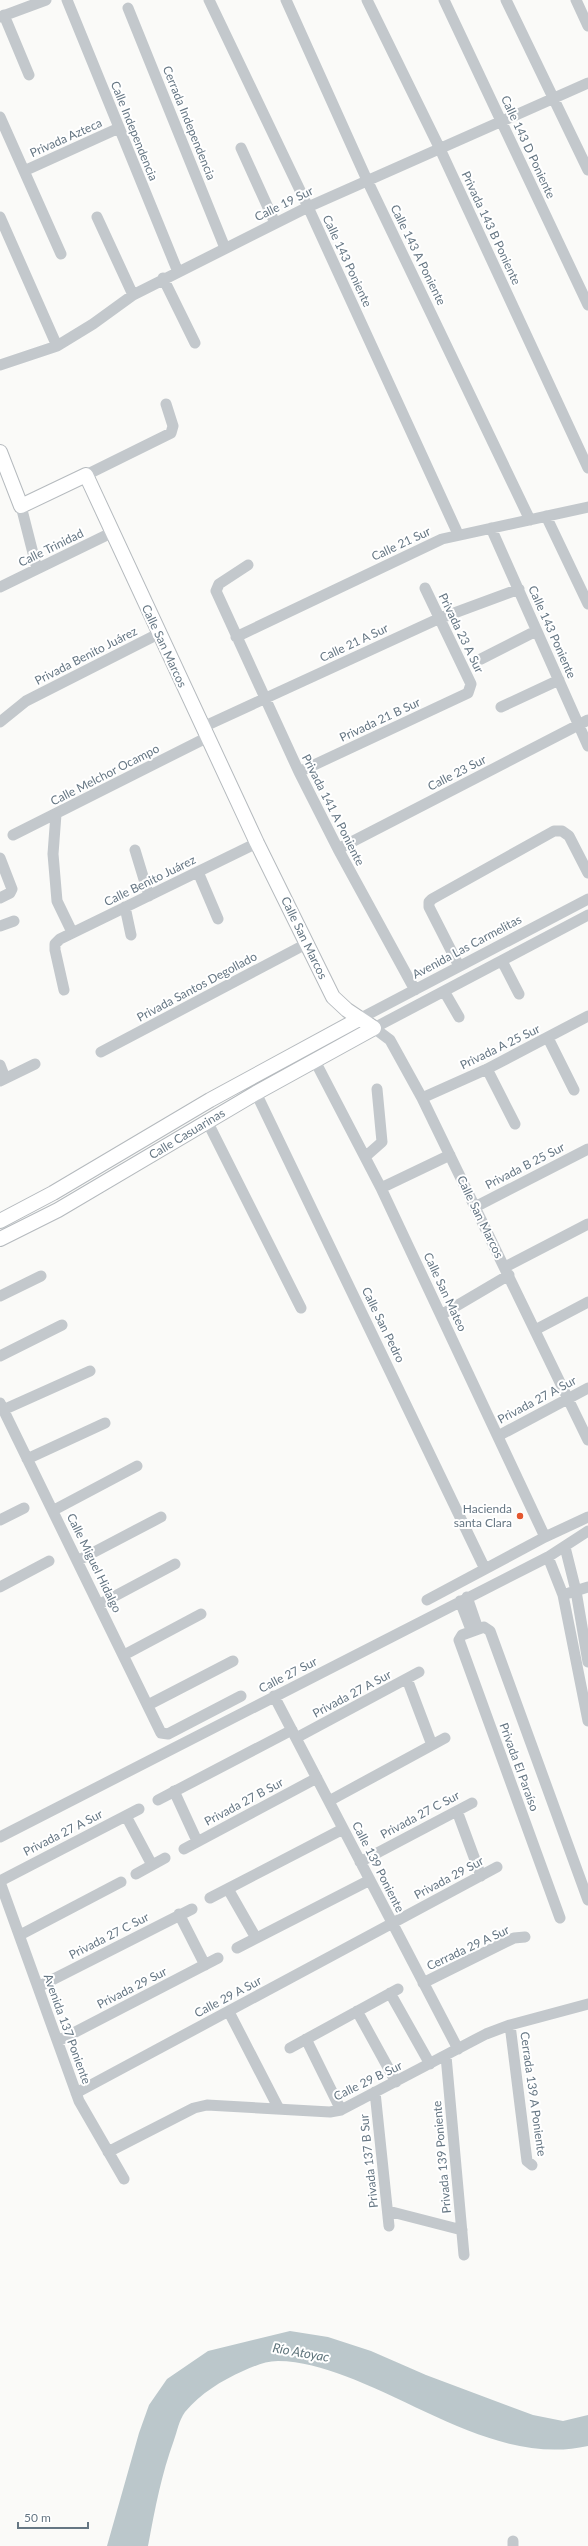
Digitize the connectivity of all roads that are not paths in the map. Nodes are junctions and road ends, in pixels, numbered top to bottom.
1 (46, 0) edge
2 (67, 0) edge
3 (209, 0) edge
4 (286, 0) edge
5 (367, 0) edge
6 (444, 0) edge
7 (506, 0) edge
8 (576, 0) edge
9 (128, 8) dead end
10 (2, 16) edge
11 (588, 26) edge
12 (29, 75) dead end
13 (588, 84) edge
14 (554, 99) junction
15 (0, 117) edge
16 (502, 122) junction
17 (119, 128) junction
18 (241, 148) dead end
19 (440, 149) junction
20 (588, 170) edge
21 (24, 171) junction
22 (367, 180) junction
23 (308, 207) junction
24 (0, 217) edge
25 (96, 217) dead end
26 (275, 222) junction
27 (225, 248) junction
28 (62, 254) dead end
29 (178, 272) junction
30 (163, 278) junction
31 (133, 295) junction
32 (588, 305) edge
33 (195, 343) dead end
34 (57, 346) junction
35 (0, 365) edge
36 (166, 404) dead end
37 (0, 452) edge
38 (588, 468) edge
39 (86, 475) junction
40 (21, 506) junction
41 (588, 507) edge
42 (546, 516) junction
43 (530, 520) junction
44 (491, 528) junction
45 (113, 532) junction
46 (458, 534) junction
47 (248, 565) dead end
48 (37, 569) junction
49 (0, 587) edge
50 (425, 588) dead end
51 (519, 589) junction
52 (588, 604) edge
53 (438, 618) junction
54 (536, 631) junction
55 (158, 634) junction
56 (236, 637) junction
57 (481, 659) dead end
58 (559, 680) junction
59 (470, 689) joint
60 (264, 699) junction
61 (501, 708) dead end
62 (0, 722) edge
63 (583, 723) edge
64 (205, 732) junction
65 (588, 746) edge
66 (299, 772) junction
67 (56, 814) junction
68 (13, 835) dead end
69 (257, 843) junction
70 (338, 849) junction
71 (135, 850) dead end
72 (0, 858) edge
73 (198, 872) junction
74 (588, 873) edge
75 (149, 896) junction
76 (0, 898) edge
77 (588, 899) edge
78 (125, 907) junction
79 (588, 915) edge
80 (218, 919) dead end
81 (14, 921) dead end
82 (0, 926) edge
83 (72, 932) junction
84 (131, 935) dead end
85 (306, 944) junction
86 (502, 960) junction
87 (459, 966) junction
88 (64, 990) dead end
89 (415, 990) junction
90 (444, 991) junction
91 (519, 994) dead end
92 (588, 1016) edge
93 (459, 1017) dead end
94 (359, 1018) junction
95 (374, 1028) junction
96 (548, 1038) junction
97 (100, 1052) dead end
98 (315, 1060) junction
99 (35, 1064) dead end
100 (0, 1065) edge
101 (486, 1069) junction
102 (2, 1079) edge
103 (377, 1089) dead end
104 (574, 1090) dead end
105 (256, 1093) junction
106 (422, 1098) junction
107 (208, 1122) junction
108 (515, 1124) dead end
109 (588, 1149) edge
110 (450, 1155) junction
111 (365, 1157) junction
112 (381, 1188) junction
113 (475, 1206) junction
114 (0, 1221) edge
115 (588, 1224) edge
116 (0, 1239) edge
117 (507, 1271) junction
118 (41, 1276) dead end
119 (0, 1296) edge
120 (588, 1302) edge
121 (301, 1308) dead end
122 (441, 1315) junction
123 (62, 1325) dead end
124 (535, 1330) junction
125 (0, 1356) edge
126 (90, 1371) dead end
127 (588, 1388) edge
128 (568, 1398) junction
129 (2, 1407) edge
130 (105, 1423) dead end
131 (498, 1436) junction
132 (588, 1440) edge
133 (27, 1459) junction
134 (137, 1466) dead end
135 (24, 1508) dead end
136 (54, 1510) junction
137 (161, 1517) dead end
138 (588, 1517) edge
139 (0, 1520) edge
140 (588, 1529) edge
141 (545, 1537) junction
142 (565, 1547) junction
143 (548, 1557) junction
144 (79, 1560) junction
145 (48, 1561) dead end
146 (175, 1564) dead end
147 (485, 1569) junction
148 (0, 1587) edge
149 (588, 1587) edge
150 (576, 1591) junction
151 (563, 1595) junction
152 (464, 1599) junction
153 (427, 1600) dead end
154 (100, 1604) junction
155 (201, 1614) dead end
156 (475, 1630) junction
157 (586, 1644) edge
158 (573, 1649) junction
159 (124, 1655) junction
160 (233, 1661) dead end
161 (588, 1662) edge
162 (419, 1672) dead end
163 (407, 1679) junction
164 (241, 1696) dead end
165 (274, 1696) junction
166 (148, 1705) junction
167 (586, 1706) edge
168 (588, 1721) edge
169 (294, 1734) junction
170 (445, 1738) dead end
171 (432, 1745) junction
172 (317, 1778) junction
173 (174, 1791) junction
174 (158, 1800) dead end
175 (329, 1801) junction
176 (472, 1803) dead end
177 (139, 1809) dead end
178 (457, 1811) junction
179 (126, 1816) junction
180 (343, 1829) junction
181 (0, 1837) edge
182 (197, 1841) junction
183 (184, 1849) dead end
184 (165, 1858) dead end
185 (360, 1862) junction
186 (152, 1865) junction
187 (497, 1867) dead end
188 (136, 1874) dead end
189 (481, 1876) junction
190 (370, 1880) junction
191 (0, 1882) edge
192 (121, 1882) dead end
193 (228, 1889) junction
194 (210, 1898) dead end
195 (588, 1900) edge
196 (192, 1909) dead end
197 (180, 1914) junction
198 (560, 1918) dead end
199 (392, 1923) junction
200 (20, 1935) junction
201 (525, 1937) dead end
202 (256, 1938) junction
203 (237, 1948) dead end
204 (218, 1958) dead end
205 (205, 1965) junction
206 (424, 1983) junction
207 (38, 1987) junction
208 (588, 2004) edge
209 (357, 2011) junction
210 (229, 2012) junction
211 (510, 2025) junction
212 (306, 2039) junction
213 (58, 2041) junction
214 (290, 2048) dead end
215 (458, 2049) junction
216 (446, 2056) junction
217 (430, 2064) junction
218 (396, 2082) junction
219 (375, 2092) junction
220 (76, 2093) junction
221 (279, 2109) junction
222 (341, 2110) junction
223 (108, 2152) junction
224 (532, 2166) dead end
225 (124, 2179) dead end
226 (388, 2210) junction
227 (389, 2226) dead end
228 (462, 2230) junction
229 (464, 2255) dead end

1 - 10 street
2 - 17 street, Calle Independencia
3 - 23 street, Calle 143 Poniente
4 - 22 street, Calle 143 A Poniente
5 - 19 street, Privada 143 B Poniente
6 - 16 street, Calle 143 D Poniente
7 - 14 street
8 - 11 street
9 - 27 street, Cerrada Independencia
10 - 12 street
13 - 14 street, Calle 19 Sur
14 - 16 street, Calle 19 Sur
14 - 20 street
15 - 21 street
16 - 19 street, Calle 19 Sur
16 - 32 street, Calle 143 D Poniente
17 - 21 street, Privada Azteca
17 - 29 street, Calle Independencia
18 - 26 street
19 - 22 street, Calle 19 Sur
19 - 38 street, Privada 143 B Poniente
21 - 28 street
22 - 23 street, Calle 19 Sur
22 - 43 street, Calle 143 A Poniente
23 - 26 street, Calle 19 Sur
23 - 46 street, Calle 143 Poniente
24 - 34 street
25 - 31 street
26 - 27 street, Calle 19 Sur
27 - 29 street, Calle 19 Sur
29 - 30 street, Calle 19 Sur
30 - 31 street, Calle 19 Sur
30 - 33 street
31 - 34 street, Calle 19 Sur
34 - 35 street, Calle 19 Sur
36 - 39 street
37 - 40 main road
39 - 40 main road
39 - 45 main road, Calle San Marcos
40 - 48 street
41 - 42 street, Calle 21 Sur
42 - 43 street, Calle 21 Sur
42 - 52 street
43 - 44 street, Calle 21 Sur
44 - 46 street, Calle 21 Sur
44 - 51 street, Calle 143 Poniente
45 - 48 street, Calle Trinidad
45 - 55 main road, Calle San Marcos
46 - 56 street, Calle 21 Sur
47 - 56 street, Privada 141 A Poniente
48 - 49 street, Calle Trinidad
50 - 53 street, Privada 23 A Sur
51 - 53 street, Calle 21 A Sur
51 - 54 street, Calle 143 Poniente
53 - 59 street, Privada 23 A Sur
53 - 60 street, Calle 21 A Sur
54 - 57 street
54 - 58 street, Calle 143 Poniente
55 - 62 street, Privada Benito Juárez
55 - 64 main road, Calle San Marcos
56 - 60 street, Privada 141 A Poniente
58 - 61 street
58 - 63 street, Calle 143 Poniente
59 - 66 street, Privada 21 B Sur
60 - 64 street, Calle 21 A Sur
60 - 66 street, Privada 141 A Poniente
63 - 65 street, Calle 143 Poniente
63 - 70 street, Calle 23 Sur
64 - 67 street, Calle Melchor Ocampo
64 - 69 main road, Calle San Marcos
66 - 70 street, Privada 141 A Poniente
67 - 68 street, Calle Melchor Ocampo
67 - 83 street
69 - 73 street, Calle Benito Juárez
69 - 85 main road, Calle San Marcos
70 - 89 street, Privada 141 A Poniente
71 - 75 street
72 - 76 street
73 - 75 street, Calle Benito Juárez
73 - 80 street
74 - 87 street
75 - 78 street, Calle Benito Juárez
77 - 87 street, Avenida Las Carmelitas
78 - 83 street, Calle Benito Juárez
78 - 84 street
79 - 86 street
81 - 82 street
83 - 88 street, Calle Benito Juárez
85 - 94 main road, Calle San Marcos
85 - 97 street, Privada Santos Degollado
86 - 90 street
86 - 91 street
87 - 89 street, Avenida Las Carmelitas
89 - 94 street, Avenida Las Carmelitas
90 - 93 street
90 - 95 street
92 - 96 street, Privada A 25 Sur
94 - 95 main road, Calle San Marcos
94 - 114 main road, Calle Casuarinas
95 - 98 main road, Calle Casuarinas
95 - 106 street, Calle San Marcos
96 - 101 street, Privada A 25 Sur
96 - 104 street
98 - 105 main road, Calle Casuarinas
98 - 111 street, Calle San Mateo
99 - 102 street
100 - 102 street
101 - 106 street, Privada A 25 Sur
101 - 108 street
103 - 111 street
105 - 107 main road, Calle Casuarinas
105 - 147 street, Calle San Pedro
106 - 110 street, Calle San Marcos
107 - 116 main road, Calle Casuarinas
107 - 121 street
109 - 113 street, Privada B 25 Sur
110 - 112 street
110 - 113 street, Calle San Marcos
111 - 112 street, Calle San Mateo
112 - 122 street, Calle San Mateo
113 - 117 street, Calle San Marcos
115 - 117 street
117 - 122 street
117 - 124 street, Calle San Marcos
118 - 119 street
120 - 124 street
122 - 131 street, Calle San Mateo
123 - 125 street
124 - 128 street, Calle San Marcos
126 - 129 street
127 - 128 street, Privada 27 A Sur
128 - 131 street, Privada 27 A Sur
128 - 132 street, Calle San Marcos
129 - 133 street, Calle Miguel Hidalgo
130 - 133 street
131 - 141 street, Calle San Mateo
133 - 136 street, Calle Miguel Hidalgo
134 - 136 street
135 - 139 street
136 - 144 street, Calle Miguel Hidalgo
137 - 144 street
138 - 141 street
140 - 142 street, Calle 27 Sur
141 - 147 street
142 - 143 street, Calle 27 Sur
142 - 150 street
143 - 151 street
143 - 152 street, Calle 27 Sur
144 - 154 street, Calle Miguel Hidalgo
145 - 148 street
146 - 154 street
147 - 153 street
149 - 150 street
150 - 151 street
150 - 157 street
151 - 158 street
152 - 156 street
152 - 165 street, Calle 27 Sur
154 - 159 street, Calle Miguel Hidalgo
155 - 159 street
156 - 195 street, Privada El Paraíso
156 - 198 street, Privada El Paraíso
157 - 158 street
157 - 161 street
158 - 167 street
159 - 166 street, Calle Miguel Hidalgo
160 - 166 street
162 - 163 street, Privada 27 A Sur
163 - 169 street, Privada 27 A Sur
163 - 171 street
164 - 166 street, Calle Miguel Hidalgo
165 - 169 street, Calle 139 Poniente
165 - 181 street, Calle 27 Sur
167 - 168 street
169 - 172 street, Calle 139 Poniente
169 - 173 street, Privada 27 A Sur
170 - 171 street
171 - 175 street
172 - 175 street, Calle 139 Poniente
172 - 182 street, Privada 27 B Sur
173 - 174 street, Privada 27 A Sur
173 - 182 street
175 - 180 street, Calle 139 Poniente
176 - 178 street, Privada 27 C Sur
177 - 179 street, Privada 27 A Sur
178 - 185 street, Privada 27 C Sur
178 - 189 street
179 - 186 street
179 - 191 street, Privada 27 A Sur
180 - 185 street, Calle 139 Poniente
180 - 193 street
182 - 183 street, Privada 27 B Sur
184 - 186 street
185 - 190 street, Calle 139 Poniente
186 - 188 street
187 - 189 street, Privada 29 Sur
189 - 199 street, Privada 29 Sur
190 - 199 street, Calle 139 Poniente
190 - 202 street
191 - 200 street, Avenida 137 Poniente
192 - 200 street
193 - 194 street
193 - 202 street
196 - 197 street, Privada 27 C Sur
197 - 205 street
197 - 207 street, Privada 27 C Sur
199 - 206 street, Calle 139 Poniente
199 - 210 street, Calle 29 A Sur
200 - 207 street, Avenida 137 Poniente
201 - 206 street, Cerrada 29 A Sur
202 - 203 street
204 - 205 street, Privada 29 Sur
205 - 213 street, Privada 29 Sur
206 - 215 street, Calle 139 Poniente
207 - 213 street, Avenida 137 Poniente
208 - 211 street, Calle 29 B Sur
209 - 212 street
209 - 217 street
209 - 218 street
210 - 220 street, Calle 29 A Sur
210 - 221 street
211 - 215 street, Calle 29 B Sur
211 - 224 street, Cerrada 139 A Poniente
212 - 214 street
212 - 222 street
213 - 220 street, Avenida 137 Poniente
215 - 216 street, Calle 29 B Sur
216 - 217 street, Calle 29 B Sur
216 - 228 street, Privada 139 Poniente
217 - 218 street, Calle 29 B Sur
218 - 219 street, Calle 29 B Sur
219 - 222 street, Calle 29 B Sur
219 - 226 street, Privada 137 B Sur
220 - 223 street, Avenida 137 Poniente
221 - 222 street, Calle 29 B Sur
221 - 223 street, Calle 29 B Sur
223 - 225 street, Avenida 137 Poniente
226 - 227 street, Privada 137 B Sur
226 - 228 street
228 - 229 street, Privada 139 Poniente

